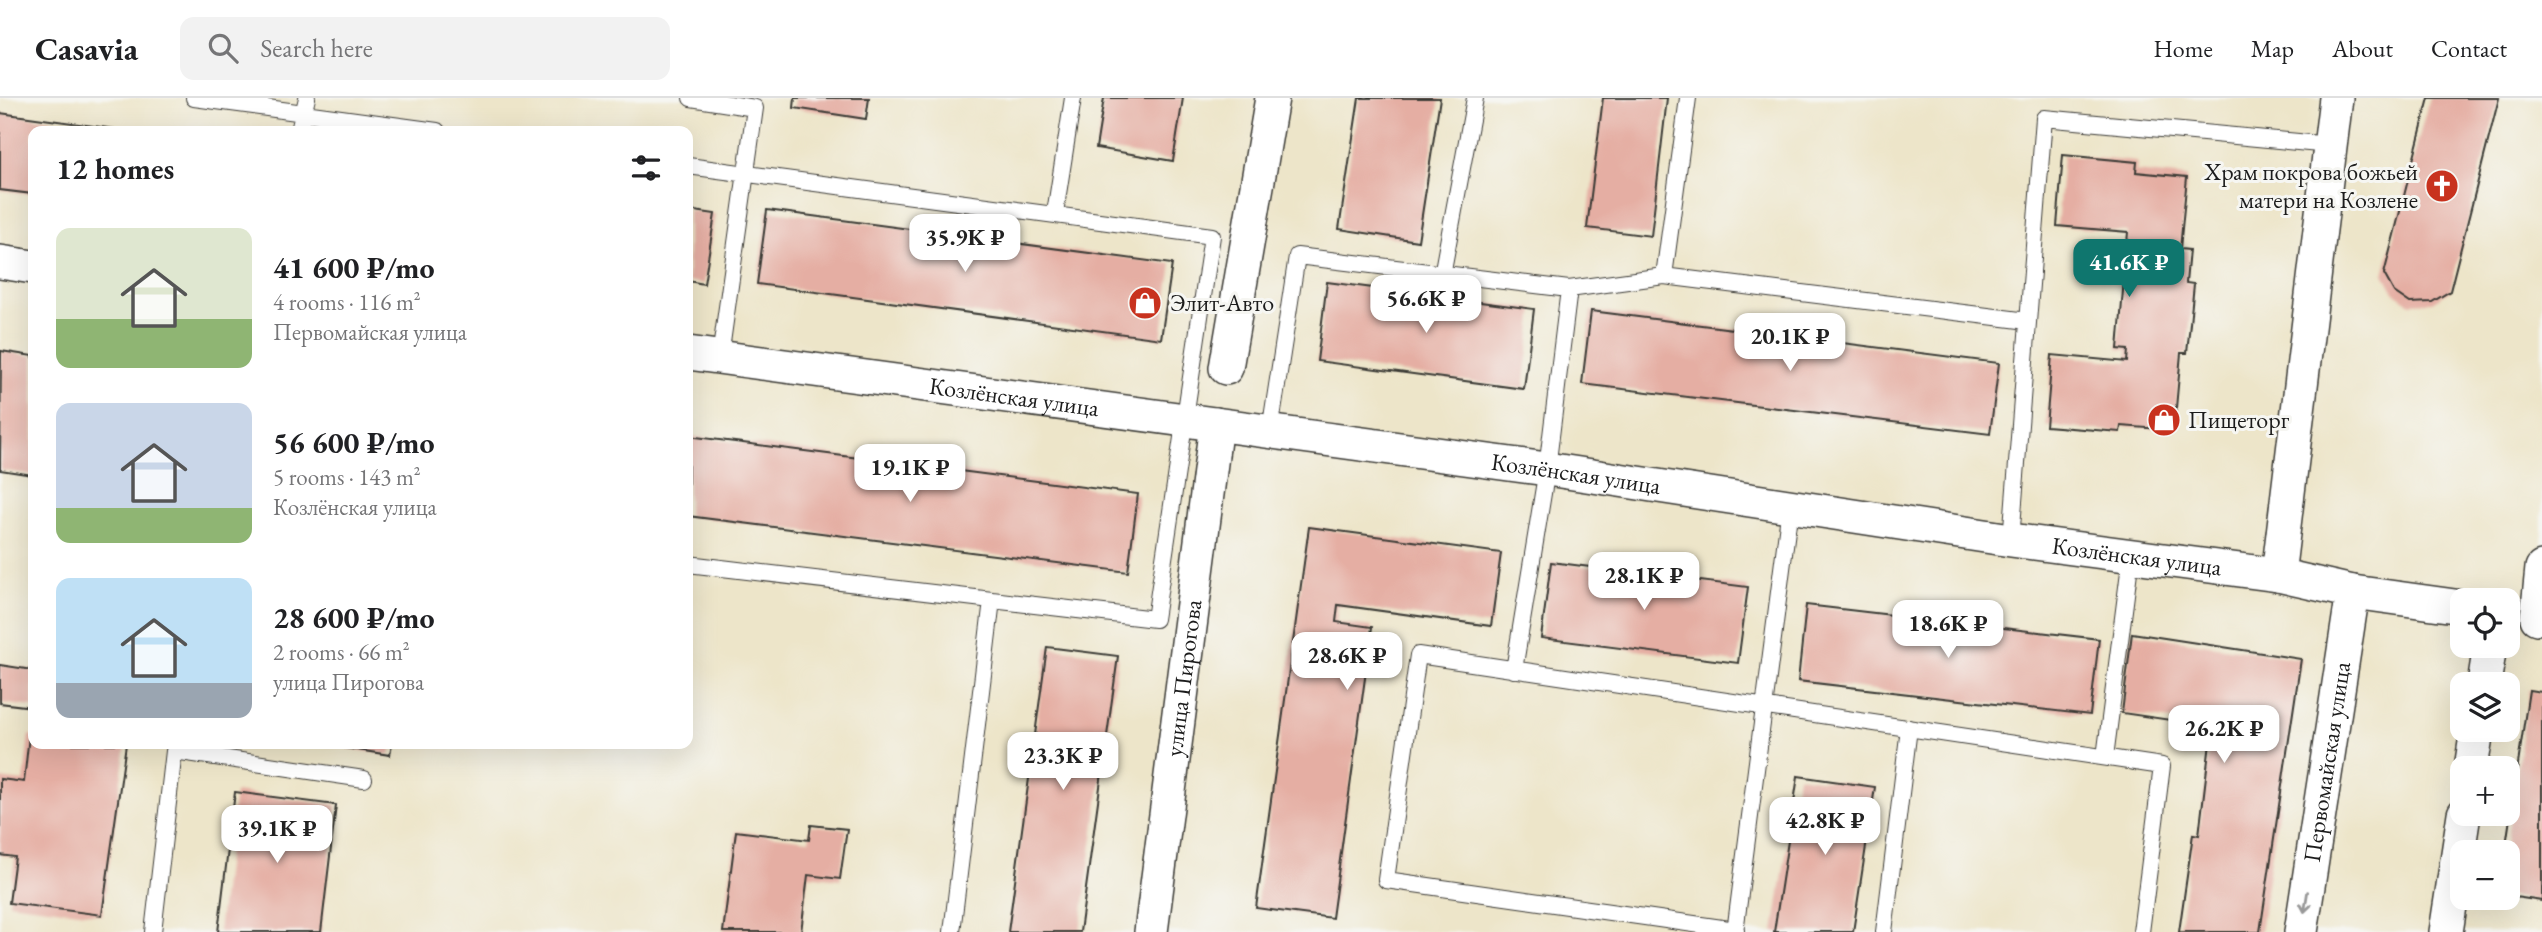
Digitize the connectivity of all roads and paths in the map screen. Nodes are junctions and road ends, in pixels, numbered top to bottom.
1 (194, 98) edge
2 (691, 98) edge
3 (1073, 98) edge
4 (1272, 98) edge
5 (1475, 98) edge
6 (1688, 98) edge
7 (2336, 98) edge
8 (756, 103) edge
9 (306, 106) edge
10 (300, 126) edge
11 (410, 126) edge
12 (2330, 145) junction
13 (693, 167) edge
14 (746, 174) junction
15 (1055, 213) junction
16 (0, 262) edge
17 (28, 266) edge
18 (1442, 275) junction
19 (1664, 276) junction
20 (1569, 289) junction
21 (2028, 321) junction
22 (704, 355) edge
23 (1226, 368) dead end
24 (1200, 421) junction
25 (1270, 431) junction
26 (1547, 470) junction
27 (1790, 507) junction
28 (2011, 540) junction
29 (2130, 556) junction
30 (693, 565) edge
31 (2542, 568) edge
32 (2278, 575) junction
33 (2353, 592) junction
34 (992, 600) junction
35 (2450, 605) edge
36 (2529, 616) edge
37 (1514, 670) junction
38 (1764, 706) junction
39 (1909, 728) junction
40 (2105, 757) junction
41 (365, 779) dead end
42 (2462, 826) edge
43 (1735, 931) edge
44 (153, 932) edge
45 (952, 932) edge
46 (1151, 932) edge
47 (1884, 932) edge
48 (2141, 932) edge
49 (2301, 932) edge
50 (2446, 932) edge

1 - 9 lane
2 - 8 lane
3 - 15 lane
4 - 23 street
5 - 18 lane
6 - 19 lane
7 - 12 street
8 - 14 lane
9 - 10 lane
9 - 11 lane
12 - 21 lane
12 - 32 street
13 - 14 lane
14 - 15 lane
14 - 22 lane
15 - 24 lane
16 - 17 street
18 - 20 lane
18 - 25 lane
19 - 20 lane
19 - 21 lane
20 - 26 lane
21 - 28 lane
22 - 24 street, Козлёнская улица
24 - 25 street, Козлёнская улица
24 - 34 lane
24 - 46 street, улица Пирогова
25 - 26 street, Козлёнская улица
26 - 27 street, Козлёнская улица
26 - 37 lane
27 - 28 street, Козлёнская улица
27 - 38 lane
28 - 29 street, Козлёнская улица
29 - 32 street, Козлёнская улица
29 - 40 lane
30 - 34 lane
31 - 36 street
32 - 33 street, Козлёнская улица
33 - 35 street, Козлёнская улица
33 -> 49 street, Первомайская улица
34 - 45 lane
37 - 38 lane
37 - 43 lane
38 - 39 lane
38 - 43 lane
39 - 40 lane
39 - 47 lane
40 - 48 lane
41 - 44 lane
42 - 50 street

